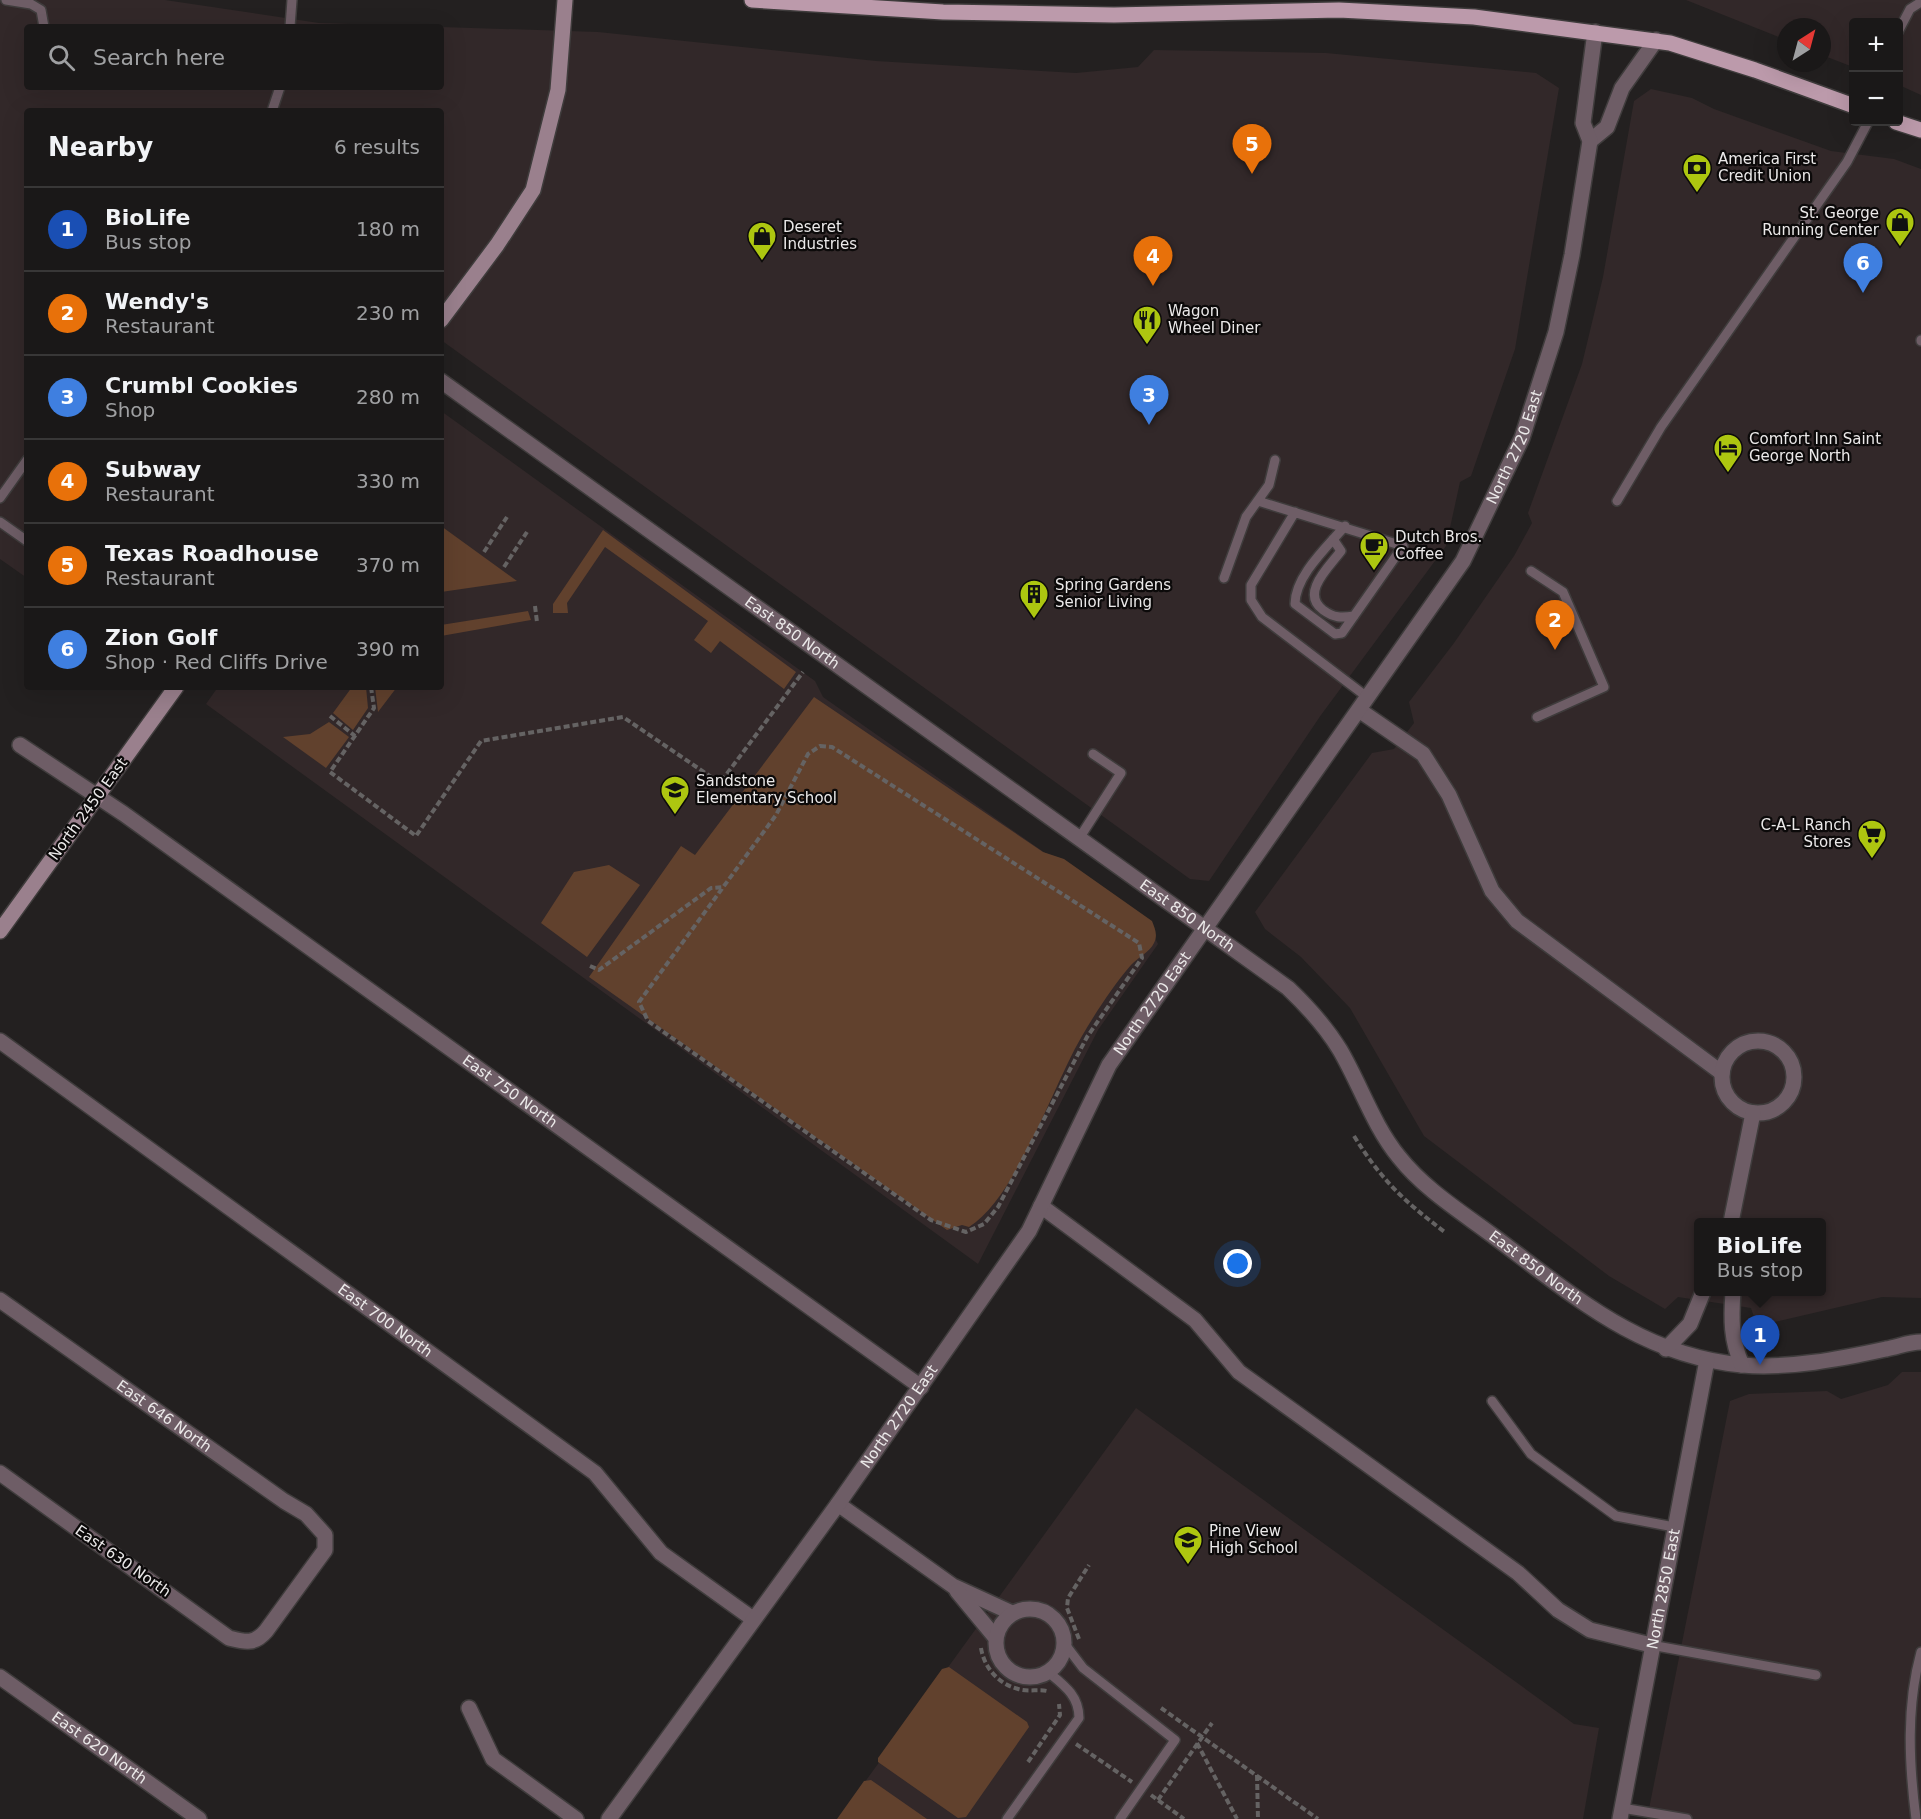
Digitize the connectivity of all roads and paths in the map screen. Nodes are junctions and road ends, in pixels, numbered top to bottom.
1 (6, 0) edge
2 (292, 0) edge
3 (565, 0) edge
4 (752, 0) edge
5 (1921, 2) edge
6 (43, 24) edge
7 (290, 24) edge
8 (1903, 24) edge
9 (1595, 32) junction
10 (1656, 40) junction
11 (279, 90) edge
12 (1849, 104) edge
13 (273, 108) edge
14 (1903, 124) edge
15 (1866, 126) edge
16 (1921, 130) edge
17 (1590, 141) junction
18 (444, 316) edge
19 (444, 383) edge
20 (1275, 460) dead end
21 (24, 464) edge
22 (0, 498) edge
23 (1258, 501) junction
24 (1617, 501) dead end
25 (1296, 512) junction
26 (507, 518) dead end
27 (0, 522) edge
28 (1345, 526) junction
29 (527, 532) dead end
30 (24, 539) edge
31 (1333, 540) junction
32 (484, 552) dead end
33 (504, 567) dead end
34 (1531, 570) dead end
35 (1224, 578) dead end
36 (535, 606) dead end
37 (1354, 616) junction
38 (537, 622) dead end
39 (803, 672) dead end
40 (174, 690) edge
41 (371, 690) edge
42 (1363, 704) junction
43 (330, 716) dead end
44 (1537, 717) dead end
45 (355, 736) junction
46 (20, 745) dead end
47 (1093, 754) dead end
48 (98, 796) junction
49 (1080, 837) junction
50 (723, 887) junction
51 (1206, 927) junction
52 (0, 931) edge
53 (590, 966) dead end
54 (0, 1041) edge
55 (1722, 1073) junction
56 (1753, 1113) junction
57 (1354, 1136) dead end
58 (1041, 1206) junction
59 (1732, 1218) edge
60 (1446, 1233) dead end
61 (1701, 1296) edge
62 (1733, 1296) edge
63 (0, 1300) edge
64 (1921, 1342) edge
65 (1666, 1349) junction
66 (1707, 1360) junction
67 (1742, 1365) junction
68 (921, 1387) junction
69 (1492, 1401) dead end
70 (0, 1473) edge
71 (838, 1504) junction
72 (1674, 1527) junction
73 (1089, 1565) dead end
74 (953, 1586) junction
75 (1012, 1613) junction
76 (753, 1619) junction
77 (995, 1637) junction
78 (247, 1643) joint
79 (981, 1644) dead end
80 (1072, 1644) junction
81 (1651, 1645) junction
82 (1921, 1652) edge
83 (1048, 1672) junction
84 (1816, 1675) dead end
85 (0, 1677) edge
86 (1053, 1692) dead end
87 (1058, 1699) dead end
88 (469, 1708) dead end
89 (1160, 1708) dead end
90 (1212, 1722) dead end
91 (1052, 1726) junction
92 (1066, 1737) junction
93 (1201, 1737) junction
94 (1197, 1742) junction
95 (1021, 1772) dead end
96 (1257, 1775) junction
97 (1141, 1788) junction
98 (1158, 1800) junction
99 (1621, 1813) edge
100 (199, 1819) edge
101 (576, 1819) edge
102 (609, 1819) edge
103 (1007, 1819) edge
104 (1120, 1819) edge
105 (1184, 1819) edge
106 (1237, 1819) edge
107 (1258, 1819) edge
108 (1318, 1819) edge
109 (1686, 1819) edge
110 (1916, 1819) edge

1 - 6 lane
2 - 7 lane
3 - 18 street
4 - 9 main road
5 - 8 lane
9 - 10 main road
9 - 17 street, North 2720 East
10 - 12 main road
10 - 17 street
11 - 13 lane
14 - 16 main road
15 - 24 lane
17 - 42 street, North 2720 East
19 - 49 street, East 850 North
20 - 23 lane
21 - 22 lane
23 - 25 lane
23 - 35 lane
25 - 28 lane
25 - 42 lane
26 - 32 path
27 - 30 lane
28 - 31 lane
28 - 37 lane
29 - 33 path
31 - 37 lane
31 - 37 lane
34 - 44 lane
36 - 38 path
39 - 45 path
40 - 48 street, North 2450 East
41 - 45 path
42 - 51 street, North 2720 East
42 - 55 street
43 - 45 path
46 - 48 street, East 750 North
47 - 49 lane
48 - 52 street, North 2450 East
48 - 68 street, East 750 North
49 - 51 street, East 850 North
50 - 50 path
50 - 53 path
51 - 58 street, North 2720 East
51 - 65 street, East 850 North
54 - 76 street, East 700 North
55 - 56 street
55 - 56 street
56 - 59 street
57 - 60 path
58 - 68 street, North 2720 East
58 - 81 street
61 - 65 street
62 - 67 street
63 - 78 street, East 646 North
64 - 67 street, East 850 North
65 - 66 street, East 850 North
66 - 67 street, East 850 North
66 - 72 street, North 2850 East
68 - 71 street, North 2720 East
69 - 72 lane
70 - 78 street, East 630 North
71 - 74 street
71 - 76 street, North 2720 East
72 - 81 street, North 2850 East
73 - 80 path
74 - 75 street
74 - 77 street
75 - 77 street
75 - 80 street
76 - 102 street, North 2720 East
77 - 83 street
79 - 86 path
80 - 83 street
80 - 97 lane
81 - 84 lane
81 - 99 street, North 2850 East
82 - 110 lane
83 - 92 lane
85 - 100 street, East 620 North
87 - 91 path
88 - 101 street
89 - 93 path
90 - 93 path
91 - 92 path
91 - 95 path
92 - 97 path
92 - 103 lane
93 - 94 path
93 - 96 path
94 - 98 path
94 - 106 path
96 - 107 path
96 - 108 path
97 - 98 path
97 - 104 lane
98 - 105 path
99 - 109 lane

